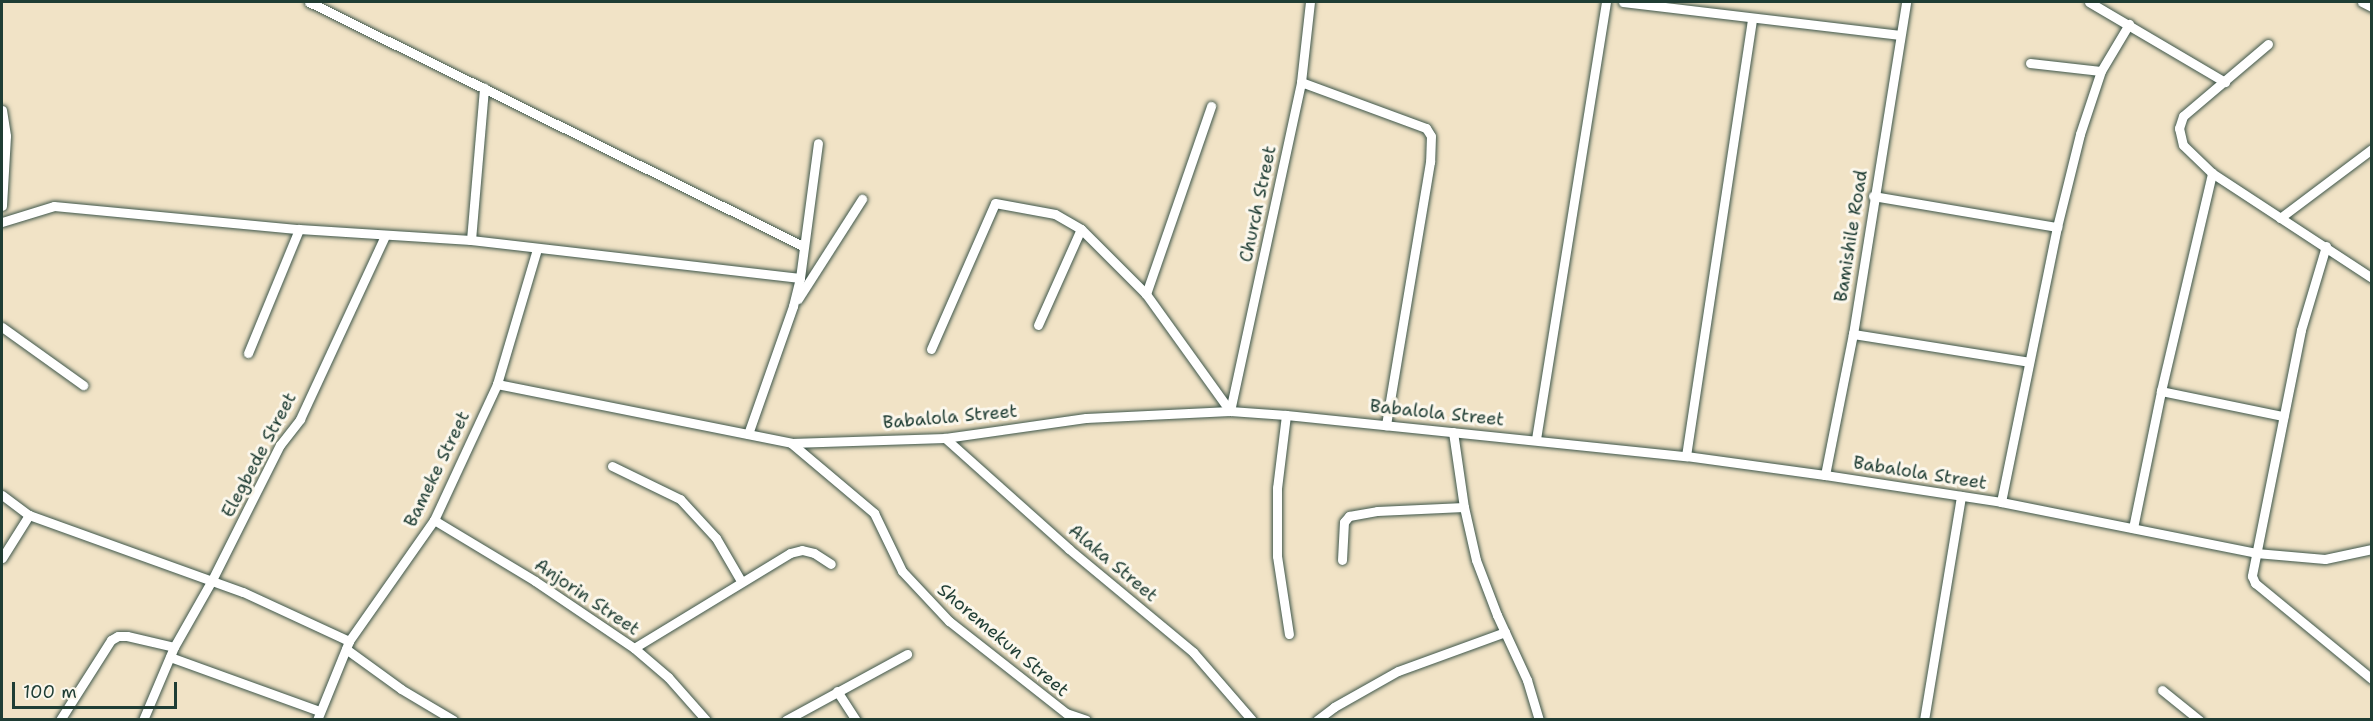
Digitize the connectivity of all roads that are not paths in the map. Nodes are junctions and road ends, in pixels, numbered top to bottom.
1 (309, 2) edge
2 (1310, 2) edge
3 (1606, 2) edge
4 (1623, 2) edge
5 (1906, 2) edge
6 (2089, 2) edge
7 (2362, 2) edge
8 (2372, 7) edge
9 (1752, 19) junction
10 (2129, 24) junction
11 (1900, 35) junction
12 (2268, 44) dead end
13 (2030, 63) dead end
14 (2101, 72) junction
15 (1300, 82) junction
16 (2224, 82) junction
17 (483, 88) junction
18 (1211, 106) dead end
19 (2, 110) edge
20 (818, 143) dead end
21 (2372, 149) edge
22 (2, 169) edge
23 (2212, 173) junction
24 (1874, 196) junction
25 (862, 199) dead end
26 (2, 206) edge
27 (2280, 218) junction
28 (2, 222) edge
29 (2057, 227) junction
30 (299, 229) junction
31 (1081, 229) junction
32 (385, 236) junction
33 (471, 240) junction
34 (803, 246) junction
35 (2326, 246) junction
36 (537, 249) junction
37 (800, 278) junction
38 (2372, 278) edge
39 (1146, 294) junction
40 (793, 306) junction
41 (1038, 325) dead end
42 (2, 327) edge
43 (1853, 334) junction
44 (931, 349) dead end
45 (248, 353) dead end
46 (2029, 362) junction
47 (497, 384) junction
48 (83, 385) dead end
49 (2161, 391) junction
50 (1230, 411) junction
51 (1286, 415) junction
52 (2283, 416) junction
53 (1386, 425) junction
54 (1453, 432) junction
55 (748, 434) junction
56 (945, 438) junction
57 (1536, 439) junction
58 (791, 443) junction
59 (1686, 456) junction
60 (612, 466) dead end
61 (1825, 475) junction
62 (2, 495) edge
63 (1961, 496) junction
64 (2001, 502) junction
65 (1464, 507) junction
66 (29, 515) junction
67 (434, 520) junction
68 (2133, 528) junction
69 (2372, 549) edge
70 (2256, 553) junction
71 (2, 558) edge
72 (1342, 560) dead end
73 (831, 564) dead end
74 (212, 580) junction
75 (741, 582) junction
76 (1505, 633) junction
77 (1289, 634) dead end
78 (348, 645) junction
79 (634, 648) junction
80 (172, 652) junction
81 (907, 654) dead end
82 (2372, 679) edge
83 (2162, 690) dead end
84 (837, 691) junction
85 (318, 715) edge
86 (60, 720) edge
87 (142, 720) edge
88 (453, 720) edge
89 (706, 720) edge
90 (786, 720) edge
91 (856, 720) edge
92 (1086, 720) edge
93 (1252, 720) edge
94 (1317, 720) edge
95 (1539, 720) edge
96 (1924, 720) edge
97 (2199, 720) edge

1 - 17 street
2 - 15 street, Church Street
3 - 57 street
4 - 9 street
5 - 11 street, Bamishile Road
6 - 10 street
7 - 8 street
9 - 11 street
9 - 59 street
10 - 14 street
10 - 16 street
11 - 24 street, Bamishile Road
12 - 16 street
13 - 14 street
14 - 29 street
15 - 50 street, Church Street
15 - 53 street
16 - 23 street
17 - 33 street
17 - 34 street
18 - 39 street
19 - 22 street
20 - 34 street
21 - 27 street
22 - 26 street
23 - 27 street
23 - 49 street
24 - 29 street
24 - 43 street, Bamishile Road
25 - 40 street
27 - 35 street
28 - 30 street
29 - 46 street
30 - 32 street
30 - 45 street
31 - 39 street
31 - 41 street
31 - 44 street
32 - 33 street
32 - 74 street, Elegbede Street
33 - 36 street
34 - 37 street
35 - 38 street
35 - 52 street
36 - 37 street
36 - 47 street, Bameke Street
37 - 40 street
39 - 50 street
40 - 55 street
42 - 48 street
43 - 46 street
43 - 61 street, Bamishile Road
46 - 64 street
47 - 55 street, Babalola Street
47 - 67 street, Bameke Street
49 - 52 street
49 - 68 street
50 - 51 street, Babalola Street
50 - 56 street, Babalola Street
51 - 53 street, Babalola Street
51 - 77 street
52 - 70 street
53 - 54 street, Babalola Street
54 - 57 street, Babalola Street
54 - 65 street
55 - 58 street, Babalola Street
56 - 58 street, Babalola Street
56 - 93 street, Alaka Street
57 - 59 street, Babalola Street
58 - 92 street, Shoremekun Street
59 - 61 street, Babalola Street
60 - 75 street
61 - 63 street, Babalola Street
62 - 66 street
63 - 64 street, Babalola Street
63 - 96 street
64 - 68 street, Babalola Street
65 - 72 street
65 - 76 street
66 - 71 street
66 - 74 street
67 - 78 street, Bameke Street
67 - 79 street, Anjorin Street
68 - 70 street, Babalola Street
69 - 70 street, Babalola Street
70 - 82 street
73 - 75 street
74 - 78 street
74 - 80 street, Elegbede Street
75 - 79 street
76 - 94 street
76 - 95 street
78 - 85 street, Bameke Street
78 - 88 street
79 - 89 street, Anjorin Street
80 - 85 street
80 - 86 street
80 - 87 street, Elegbede Street
81 - 84 street
83 - 97 street
84 - 90 street
84 - 91 street

